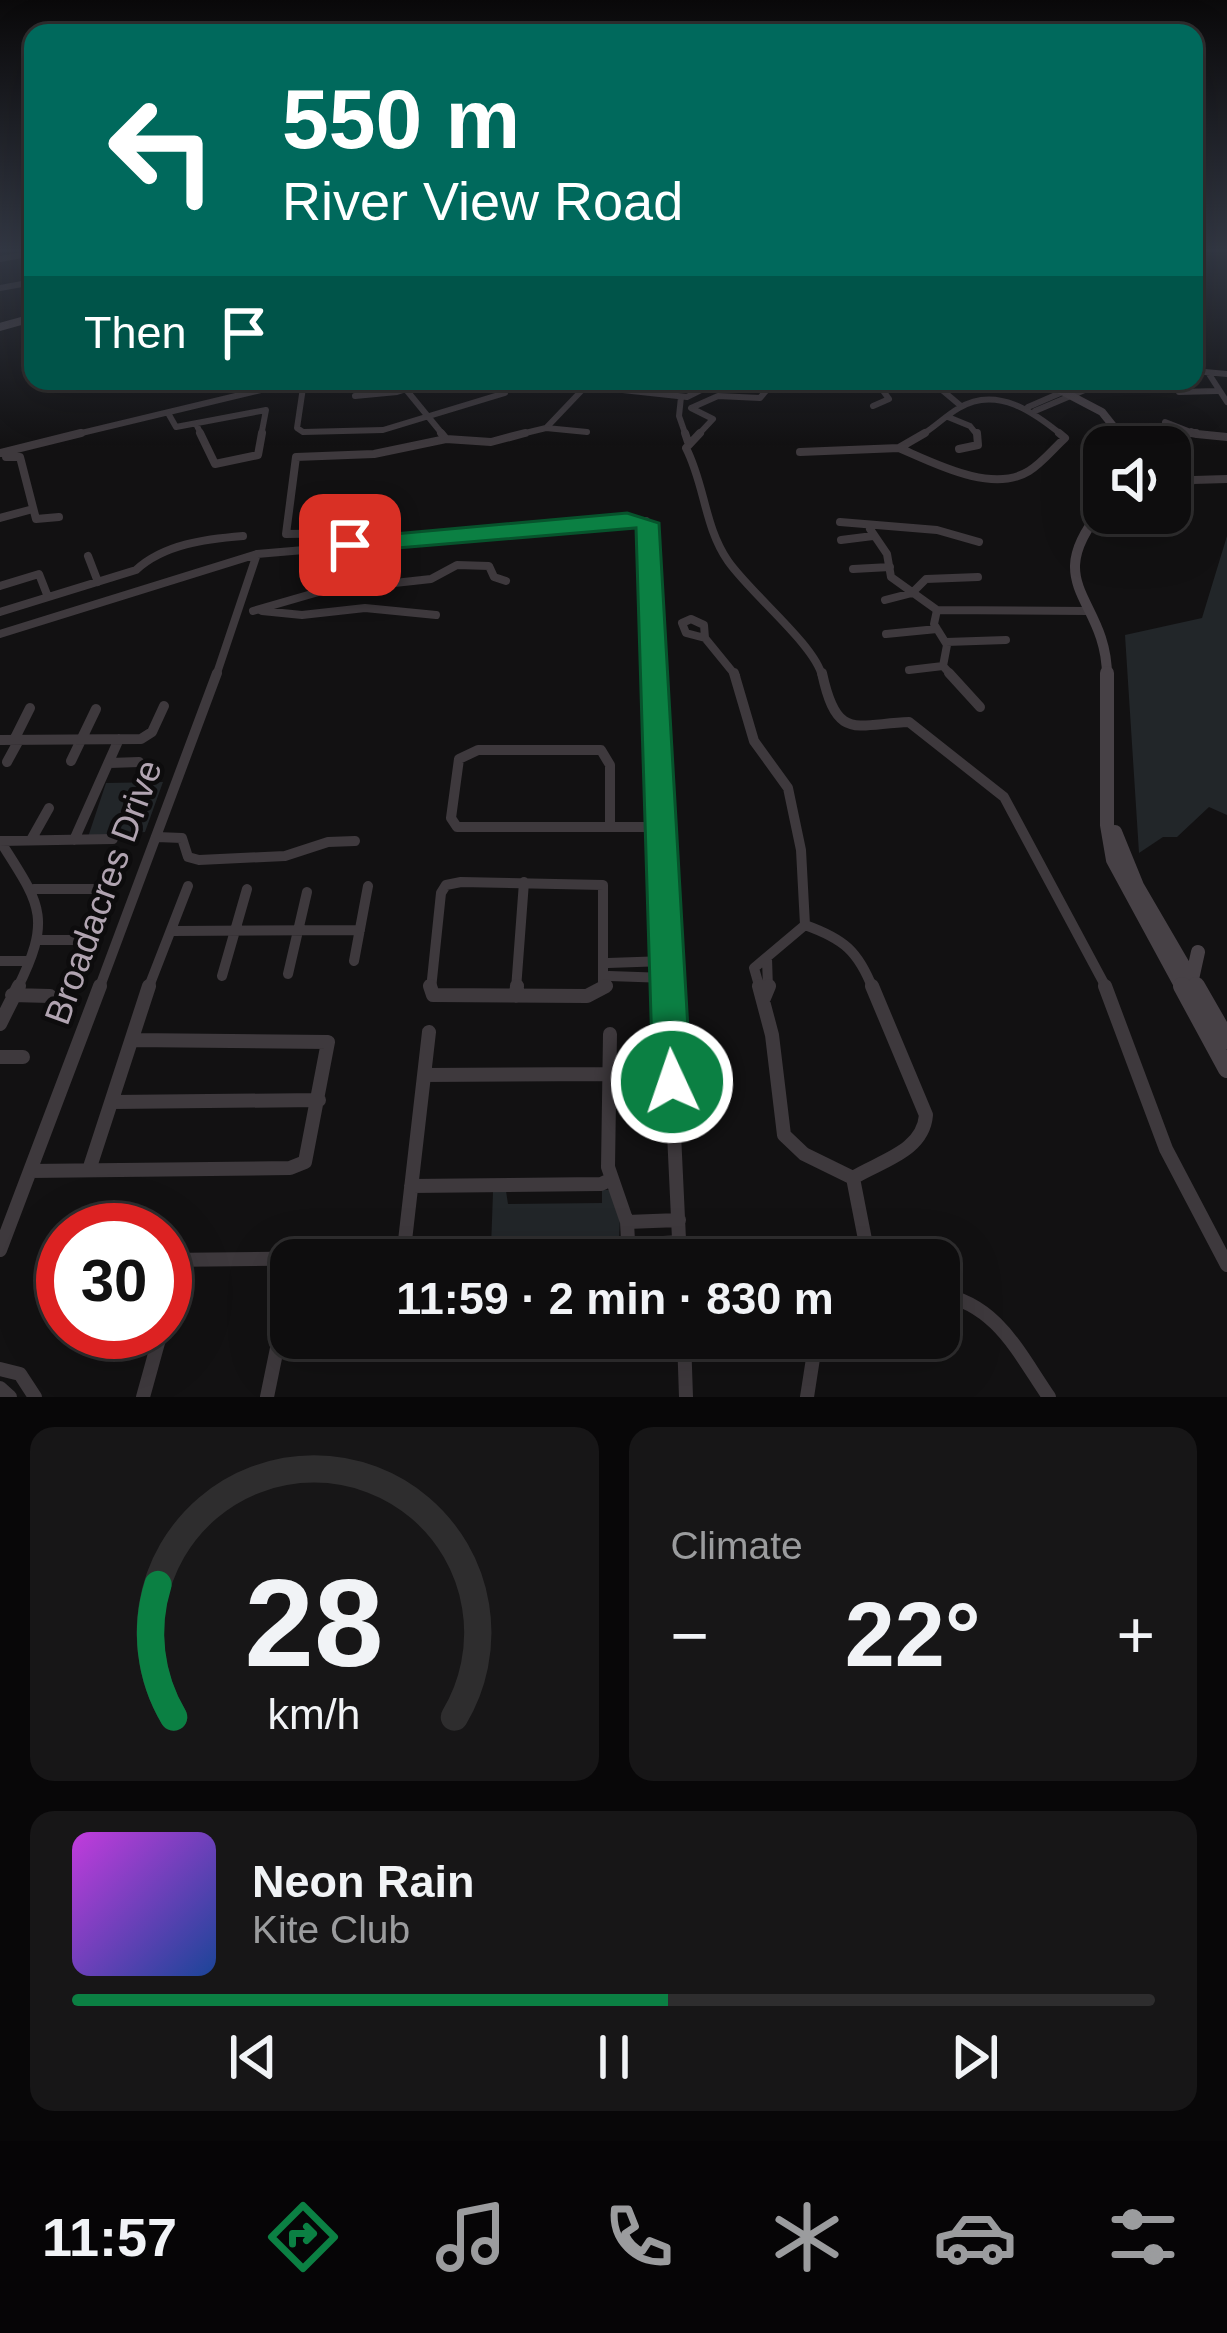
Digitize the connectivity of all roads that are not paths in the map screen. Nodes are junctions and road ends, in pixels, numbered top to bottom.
1 (1203, 373) edge
2 (1209, 374) junction
3 (1227, 374) edge
4 (261, 390) edge
5 (303, 390) edge
6 (400, 390) edge
7 (408, 390) edge
8 (582, 390) edge
9 (621, 390) edge
10 (715, 390) edge
11 (767, 390) edge
12 (882, 390) edge
13 (942, 390) edge
14 (1060, 390) edge
15 (1064, 390) edge
16 (1074, 390) edge
17 (1080, 390) edge
18 (1217, 391) junction
19 (1179, 392) dead end
20 (505, 393) dead end
21 (1068, 394) junction
22 (355, 396) dead end
23 (681, 397) junction
24 (1227, 402) edge
25 (873, 406) dead end
26 (961, 406) junction
27 (1032, 409) junction
28 (178, 410) junction
29 (168, 413) junction
30 (948, 416) junction
31 (430, 418) junction
32 (1166, 422) dead end
33 (196, 424) junction
34 (179, 425) junction
35 (1120, 426) edge
36 (546, 428) junction
37 (586, 432) dead end
38 (1227, 436) edge
39 (446, 439) junction
40 (809, 440) dead end
41 (688, 442) junction
42 (899, 448) junction
43 (819, 449) junction
44 (959, 449) dead end
45 (800, 452) dead end
46 (0, 456) edge
47 (1227, 479) edge
48 (1191, 482) edge
49 (33, 509) junction
50 (59, 517) dead end
51 (0, 518) edge
52 (840, 522) dead end
53 (354, 532) dead end
54 (871, 532) junction
55 (1083, 532) edge
56 (243, 536) dead end
57 (841, 540) dead end
58 (979, 542) dead end
59 (139, 546) dead end
60 (257, 554) junction
61 (88, 556) dead end
62 (144, 558) junction
63 (230, 562) junction
64 (890, 566) junction
65 (253, 569) junction
66 (853, 569) dead end
67 (978, 577) dead end
68 (506, 581) dead end
69 (98, 582) junction
70 (0, 586) edge
71 (912, 593) junction
72 (48, 597) junction
73 (885, 600) dead end
74 (938, 610) junction
75 (254, 611) junction
76 (1088, 611) junction
77 (0, 612) edge
78 (239, 614) junction
79 (436, 615) dead end
80 (937, 629) junction
81 (0, 634) edge
82 (886, 634) dead end
83 (705, 638) dead end
84 (1006, 640) dead end
85 (946, 641) junction
86 (943, 666) junction
87 (909, 670) dead end
88 (164, 706) dead end
89 (980, 707) dead end
90 (30, 708) dead end
91 (96, 709) dead end
92 (119, 739) junction
93 (0, 740) edge
94 (17, 740) junction
95 (82, 740) junction
96 (71, 761) dead end
97 (7, 762) dead end
98 (139, 762) dead end
99 (110, 763) junction
100 (49, 808) dead end
101 (1109, 814) junction
102 (610, 827) junction
103 (660, 827) junction
104 (157, 837) junction
105 (113, 839) dead end
106 (32, 840) junction
107 (74, 840) junction
108 (0, 841) edge
109 (356, 841) dead end
110 (524, 882) junction
111 (188, 886) dead end
112 (368, 886) dead end
113 (34, 889) junction
114 (93, 889) dead end
115 (247, 889) dead end
116 (307, 892) dead end
117 (806, 925) junction
118 (360, 930) junction
119 (172, 931) junction
120 (235, 931) junction
121 (298, 931) junction
122 (38, 940) junction
123 (75, 940) dead end
124 (1198, 952) dead end
125 (1, 961) edge
126 (29, 961) junction
127 (354, 961) dead end
128 (666, 962) junction
129 (609, 970) junction
130 (288, 974) dead end
131 (222, 976) dead end
132 (667, 978) junction
133 (1192, 979) junction
134 (12, 995) junction
135 (50, 996) dead end
136 (516, 996) junction
137 (0, 1024) edge
138 (429, 1032) dead end
139 (610, 1034) dead end
140 (131, 1040) junction
141 (1227, 1040) edge
142 (0, 1057) edge
143 (22, 1057) dead end
144 (1227, 1069) edge
145 (609, 1074) junction
146 (424, 1076) junction
147 (319, 1100) junction
148 (113, 1102) junction
149 (89, 1170) junction
150 (30, 1171) junction
151 (612, 1178) junction
152 (853, 1178) junction
153 (411, 1186) junction
154 (679, 1220) junction
155 (627, 1222) junction
156 (405, 1239) edge
157 (629, 1239) edge
158 (680, 1239) edge
159 (864, 1239) edge
160 (0, 1250) edge
161 (270, 1259) edge
162 (192, 1260) edge
163 (1227, 1265) edge
164 (960, 1297) edge
165 (154, 1359) edge
166 (275, 1359) edge
167 (685, 1359) edge
168 (813, 1359) edge
169 (0, 1369) edge
170 (0, 1388) edge
171 (10, 1397) edge
172 (35, 1397) edge
173 (143, 1397) edge
174 (267, 1397) edge
175 (686, 1397) edge
176 (807, 1397) edge
177 (1049, 1397) edge

1 - 2 street
2 - 3 street
2 - 18 street
4 - 28 street
5 - 31 street
6 - 22 street
7 - 31 street
8 - 36 street
9 - 23 street
10 - 23 street
11 - 41 street
12 - 25 street
13 - 26 street
14 - 21 street
15 - 21 street
16 - 21 street
17 - 21 street
18 - 19 street
18 - 24 street
20 - 31 street
21 - 27 street
21 - 35 street
23 - 41 street
26 - 27 street
26 - 30 street
27 - 42 street
28 - 29 street
28 - 34 street
29 - 34 street
29 - 46 street
30 - 42 street
30 - 44 street
31 - 39 street
32 - 38 street
33 - 33 street
33 - 34 street
36 - 37 street
36 - 39 street
39 - 53 street
40 - 43 street
41 - 163 street
42 - 43 street
43 - 45 street
46 - 49 street
47 - 48 street
49 - 50 street
49 - 51 street
52 - 54 street
54 - 57 street
54 - 58 street
54 - 64 street
55 - 76 street
56 - 62 street
59 - 62 street
60 - 63 street
60 - 65 street, Broadacres Drive
60 - 103 street
61 - 69 street
62 - 69 street
63 - 65 street
63 - 81 street
64 - 66 street
64 - 71 street
65 - 78 street, Broadacres Drive
67 - 71 street
68 - 75 street
69 - 72 street
70 - 72 street
71 - 73 street
71 - 74 street
72 - 77 street
74 - 76 street
74 - 80 street
75 - 78 street
75 - 79 street
76 - 101 street
78 - 104 street, Broadacres Drive
80 - 82 street
80 - 85 street
83 - 117 street
84 - 85 street
85 - 86 street
86 - 87 street
86 - 89 street
88 - 92 street
90 - 94 street
91 - 95 street
92 - 95 street
92 - 99 street
93 - 94 street
94 - 95 street
94 - 97 street
95 - 96 street
98 - 99 street
99 - 107 street
100 - 106 street
101 - 133 street
101 - 144 street
102 - 102 street
102 - 103 street
103 - 128 street
104 - 109 street
104 - 150 street, Broadacres Drive
105 - 107 street
106 - 107 street
106 - 108 street
108 - 113 street
110 - 129 street
110 - 136 street
110 - 136 street
111 - 119 street
112 - 118 street
113 - 114 street
113 - 122 street
115 - 120 street
116 - 121 street
117 - 152 street
117 - 152 street
118 - 121 street
118 - 127 street
119 - 120 street
119 - 140 street
120 - 121 street
120 - 131 street
121 - 130 street
122 - 123 street
122 - 126 street
124 - 133 street
125 - 126 street
126 - 134 street
128 - 129 street
128 - 132 street
129 - 132 street
129 - 136 street
132 - 154 street
133 - 141 street
134 - 135 street
134 - 137 street
138 - 146 street
139 - 145 street
140 - 147 street
140 - 148 street
142 - 143 street
145 - 146 street
145 - 151 street
146 - 153 street
147 - 148 street
147 - 149 street
148 - 149 street
149 - 150 street
150 - 160 street, Broadacres Drive
151 - 153 street
151 - 155 street
152 - 159 street
153 - 156 street
154 - 155 street
154 - 158 street
155 - 157 street
161 - 162 street
164 - 177 street
165 - 173 street
166 - 174 street
167 - 175 street
168 - 176 street
169 - 172 street
170 - 171 street

